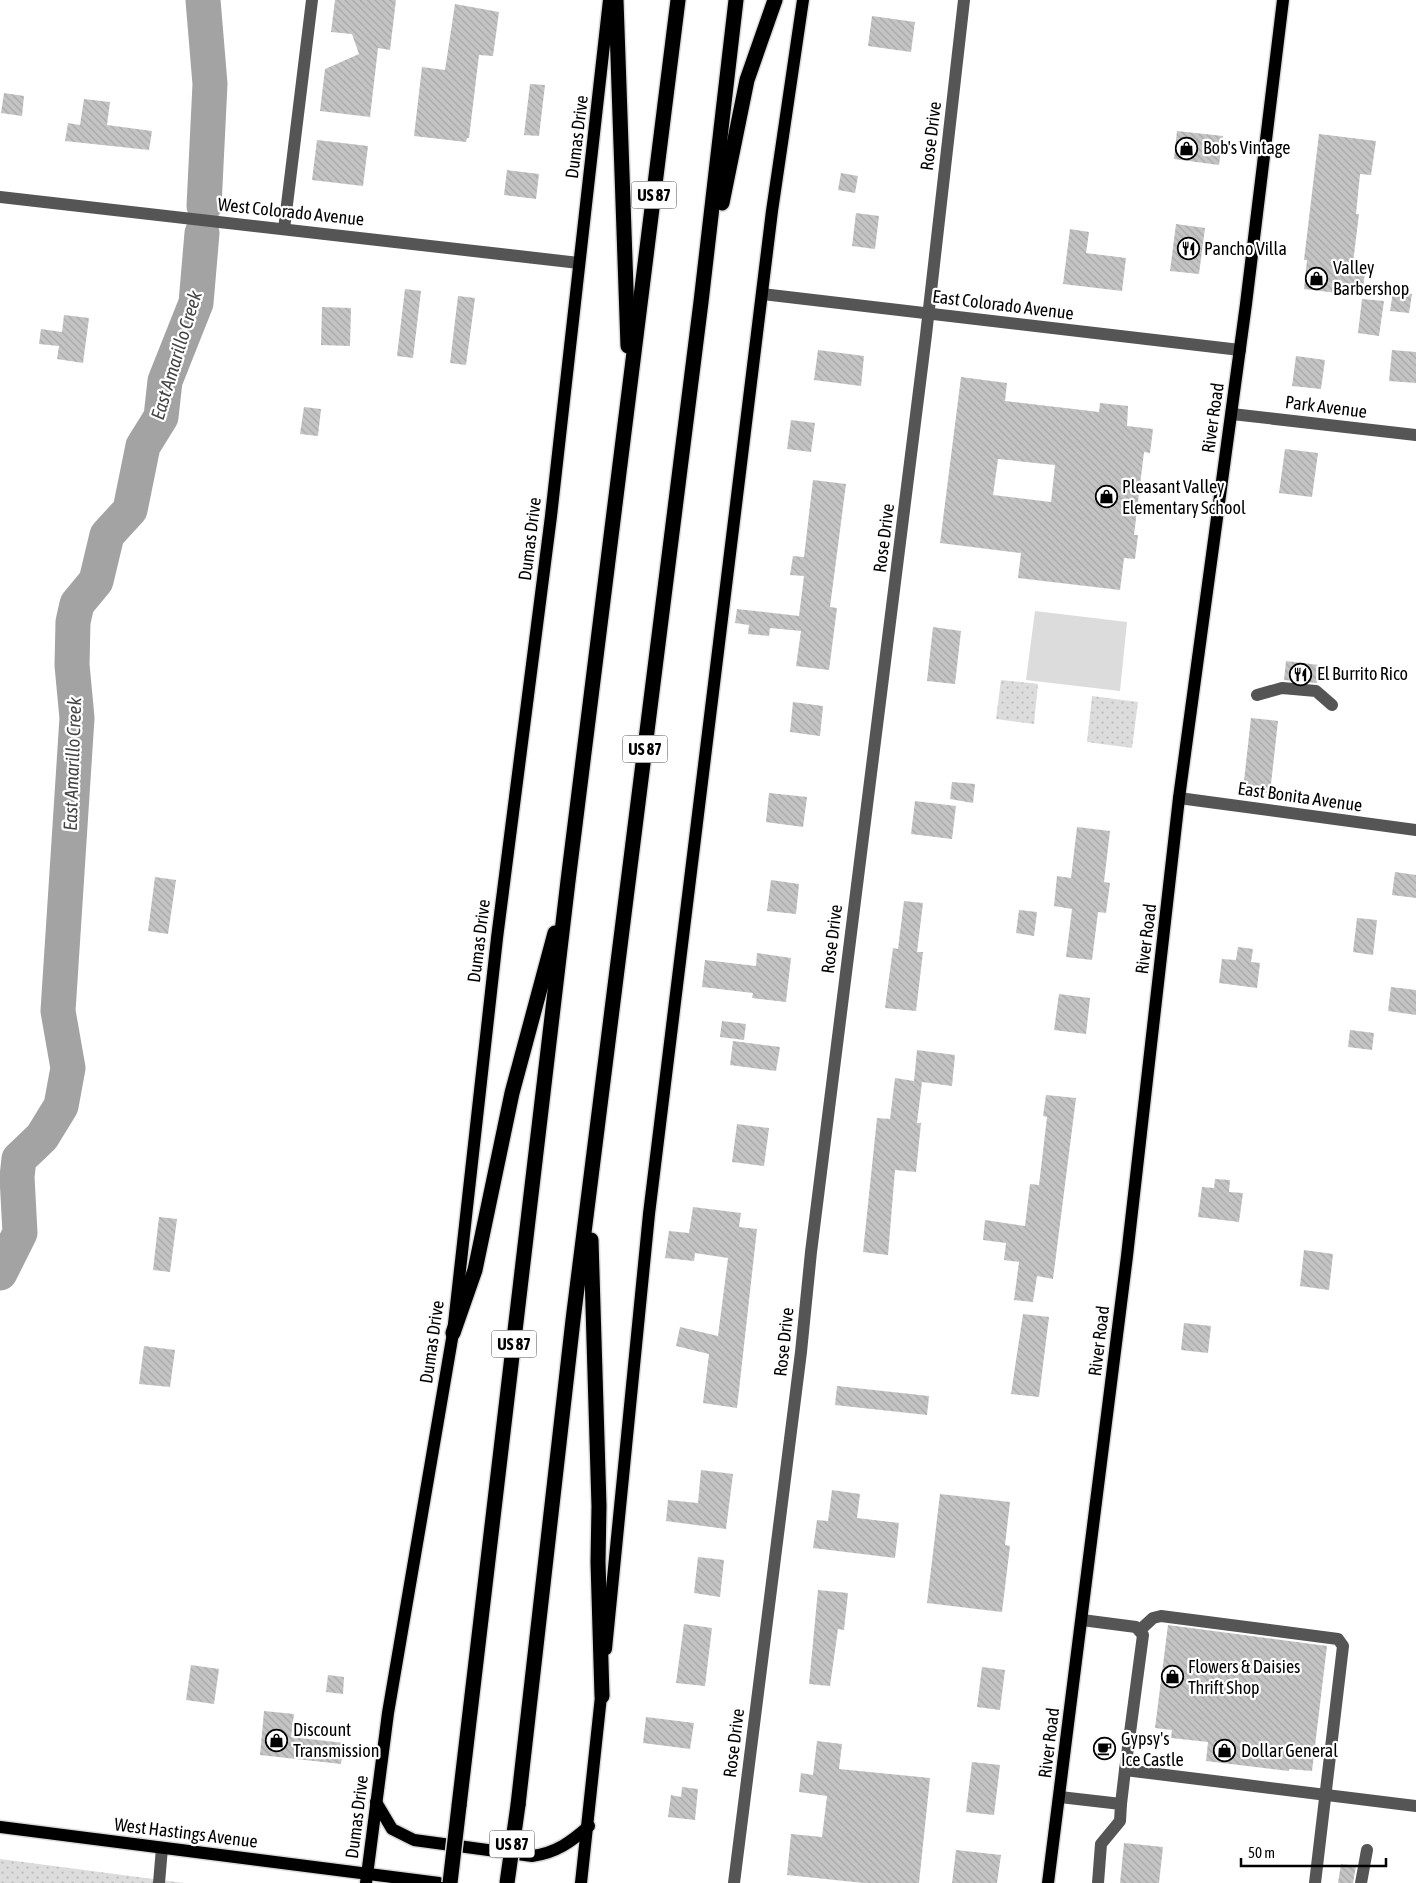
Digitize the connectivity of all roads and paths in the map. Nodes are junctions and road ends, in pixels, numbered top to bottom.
1 (312, 0) edge
2 (609, 0) edge
3 (616, 0) edge
4 (678, 0) edge
5 (736, 0) edge
6 (775, 0) edge
7 (803, 0) edge
8 (964, 0) edge
9 (1283, 0) edge
10 (0, 197) edge
11 (284, 229) junction
12 (579, 263) junction
13 (762, 294) junction
14 (701, 302) junction
15 (928, 313) junction
16 (1240, 350) junction
17 (630, 391) junction
18 (1232, 414) junction
19 (1416, 435) edge
20 (1257, 695) dead end
21 (1332, 705) dead end
22 (1180, 798) junction
23 (1416, 830) edge
24 (568, 881) junction
25 (589, 1196) junction
26 (453, 1333) junction
27 (1082, 1620) junction
28 (1140, 1630) junction
29 (602, 1696) junction
30 (1125, 1770) junction
31 (1325, 1795) junction
32 (1060, 1797) junction
33 (376, 1802) junction
34 (1122, 1804) junction
35 (1416, 1806) edge
36 (588, 1826) junction
37 (0, 1828) edge
38 (162, 1848) junction
39 (1367, 1850) dead end
40 (366, 1879) edge
41 (158, 1883) edge
42 (439, 1883) edge
43 (450, 1883) edge
44 (507, 1883) edge
45 (581, 1883) edge
46 (734, 1883) edge
47 (1048, 1883) edge
48 (1098, 1883) edge
49 (1315, 1883) edge
50 (1361, 1883) edge

1 - 11 street
2 - 12 main road, Dumas Drive
3 - 17 highway
4 - 17 highway, US 87
5 - 14 highway, US 87
6 - 14 highway
7 - 13 main road
8 - 15 street, Rose Drive
9 - 16 main road, River Road
10 - 11 street, West Colorado Avenue
11 - 12 street, West Colorado Avenue
12 - 26 main road, Dumas Drive
13 - 15 street, East Colorado Avenue
13 - 29 main road
14 - 25 highway, US 87
15 - 16 street, East Colorado Avenue
15 - 46 street, Rose Drive
16 - 18 main road, River Road
17 - 24 highway, US 87
18 - 19 street, Park Avenue
18 - 22 main road, River Road
20 - 21 street
22 - 23 street, East Bonita Avenue
22 - 27 main road, River Road
24 - 26 highway
24 - 43 highway, US 87, bridge
25 - 29 highway
25 - 44 highway, US 87, bridge
26 - 33 main road, Dumas Drive
27 - 28 street
27 - 32 main road, River Road
28 - 30 street
28 - 31 street
29 - 36 main road
30 - 31 street
30 - 34 street
31 - 35 street
31 - 49 street
32 - 34 street
32 - 47 main road, River Road
33 - 36 main road
33 - 40 main road, Dumas Drive
34 - 48 street
36 - 45 main road
37 - 38 main road, West Hastings Avenue
38 - 40 main road, West Hastings Avenue
38 - 41 street
39 - 50 street
40 - 42 main road, West Hastings Avenue

